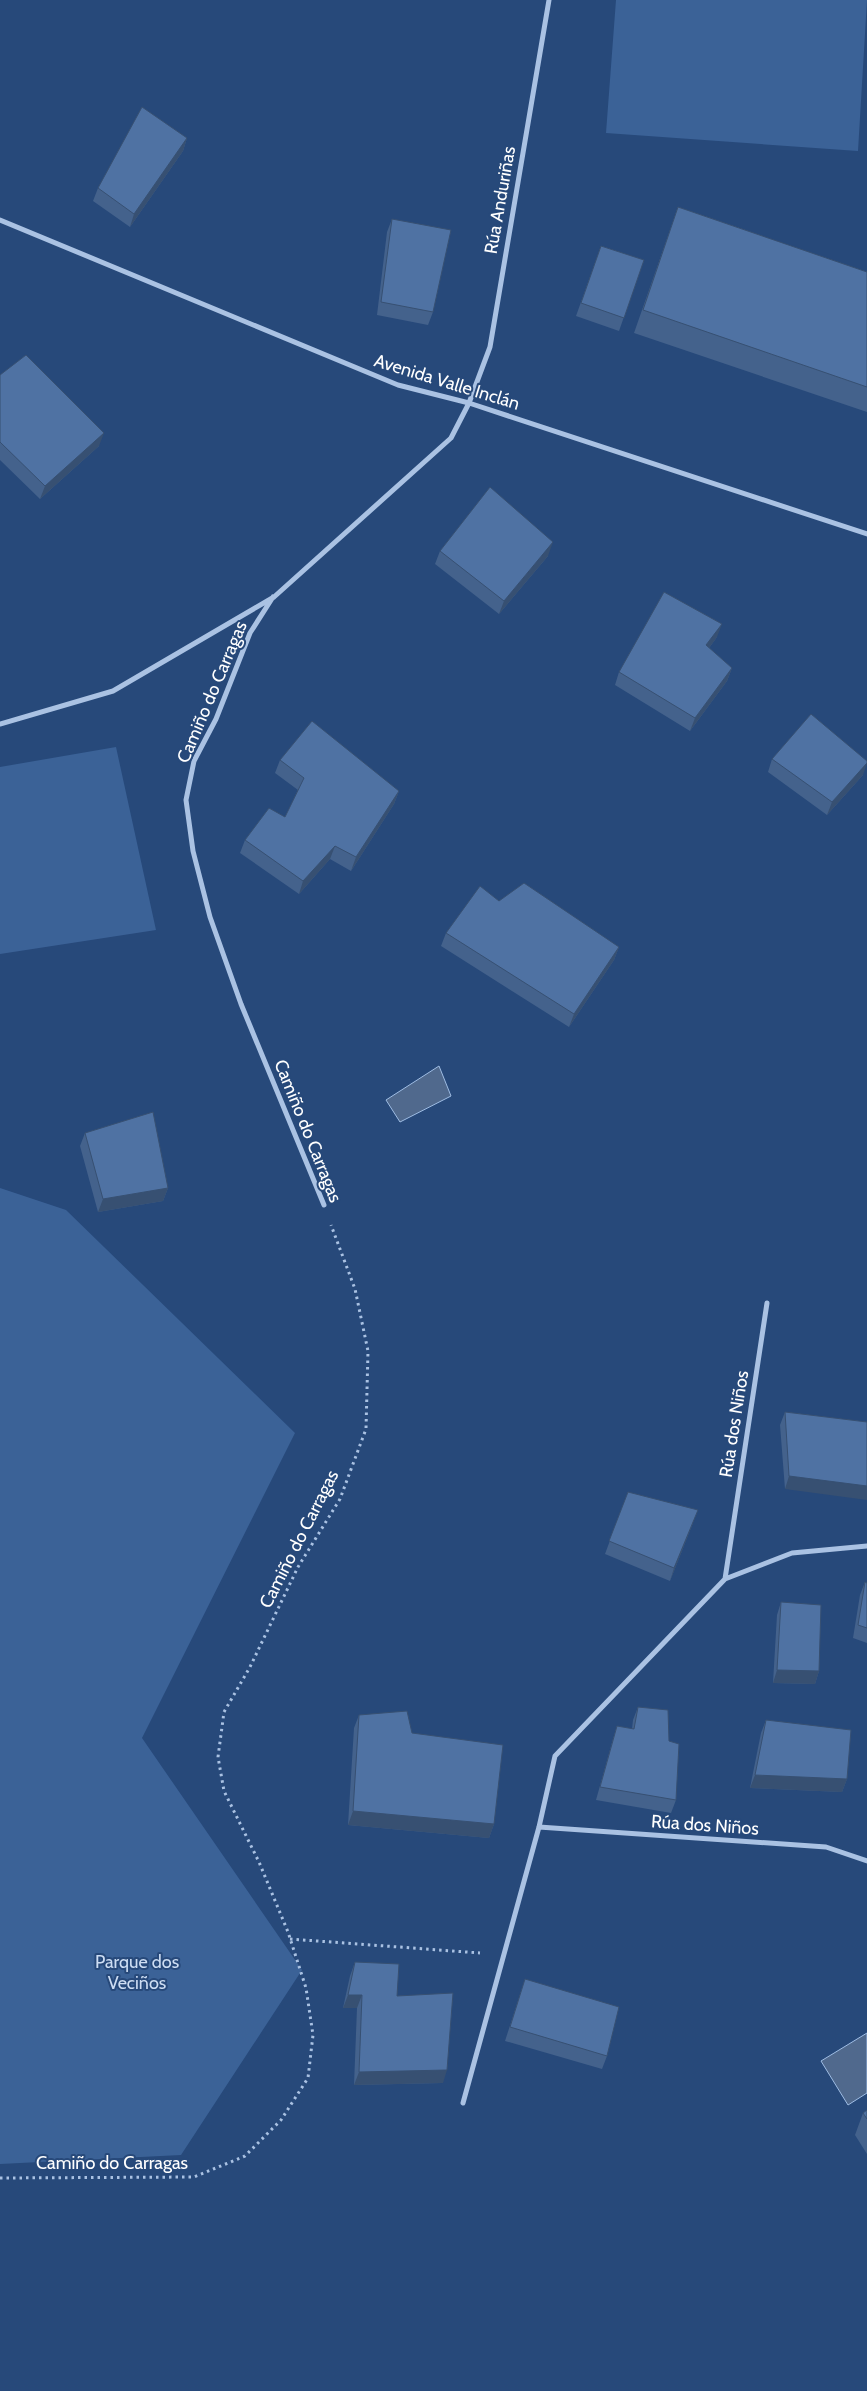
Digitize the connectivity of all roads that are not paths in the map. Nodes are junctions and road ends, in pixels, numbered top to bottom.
1 (548, 0) edge
2 (0, 220) edge
3 (469, 403) junction
4 (867, 534) edge
5 (274, 596) junction
6 (0, 724) edge
7 (324, 1205) road end
8 (767, 1303) dead end
9 (867, 1546) edge
10 (725, 1579) junction
11 (539, 1827) junction
12 (867, 1861) edge
13 (463, 2103) dead end

1 - 3 street, Rúa Anduriñas
2 - 3 street, Avenida Valle Inclán
3 - 4 street, Avenida Valle Inclán
3 - 5 street, Camiño do Carragas
5 - 6 street, Camiño do Carragas
5 - 7 street, Camiño do Carragas
8 - 10 street, Rúa dos Niños
9 - 10 street
10 - 11 street
11 - 12 street, Rúa dos Niños
11 - 13 street

